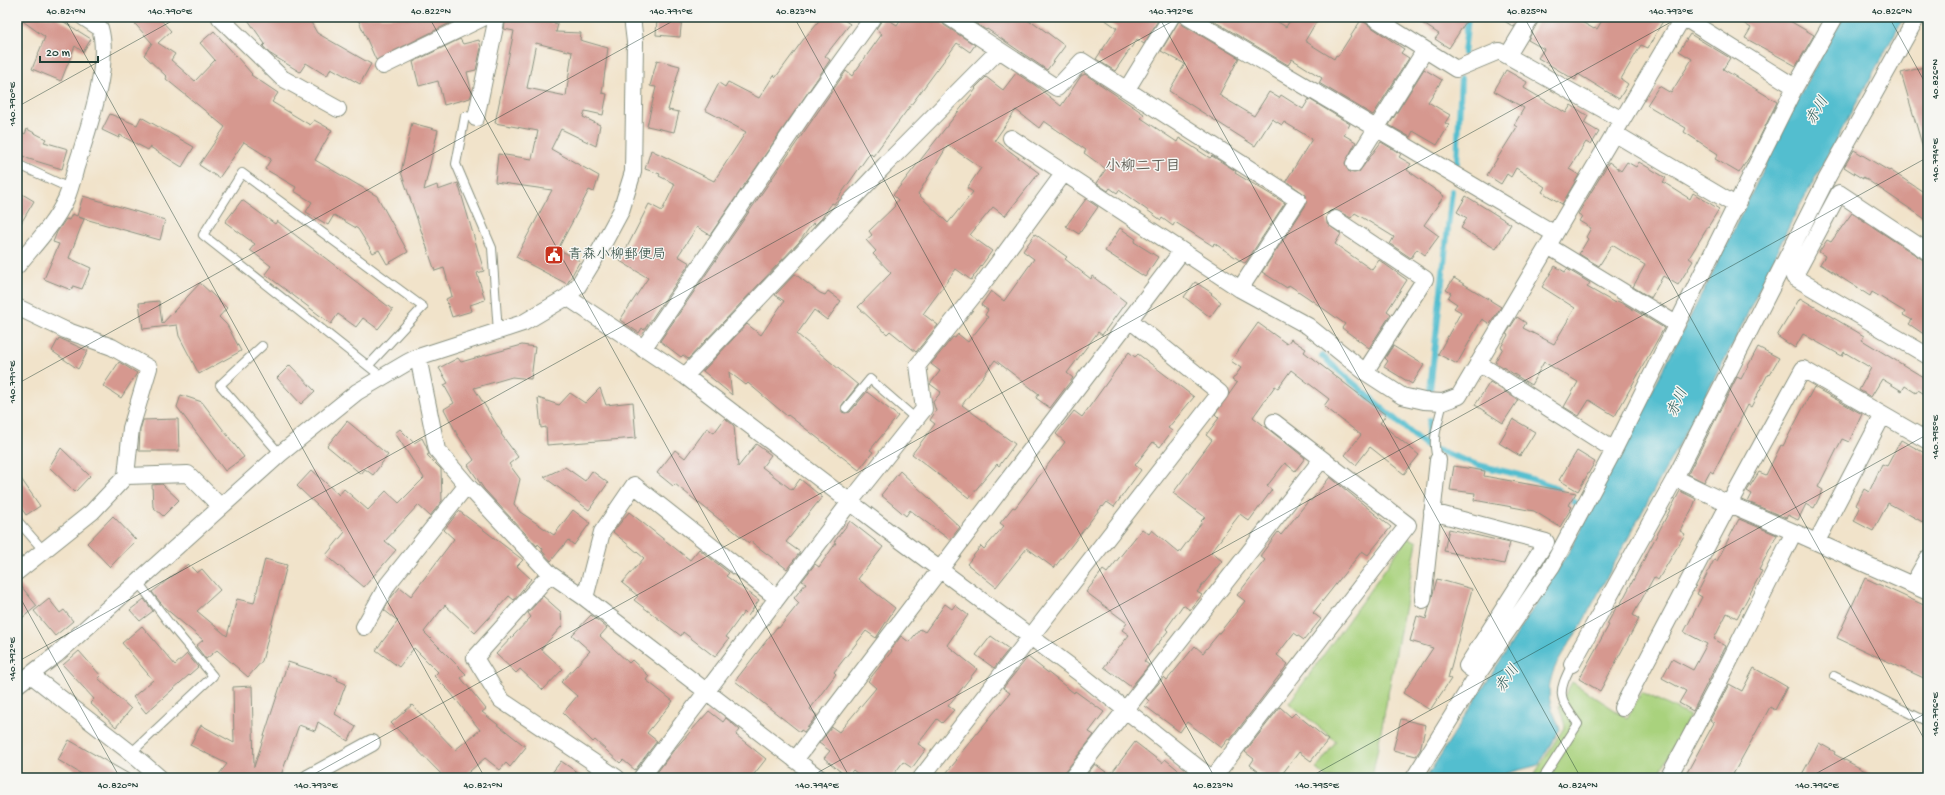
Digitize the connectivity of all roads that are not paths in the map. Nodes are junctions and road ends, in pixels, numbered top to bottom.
1 (83, 17) edge
2 (220, 17) edge
3 (485, 17) edge
4 (497, 17) edge
5 (632, 17) edge
6 (873, 17) edge
7 (949, 17) edge
8 (1171, 17) edge
9 (1188, 17) edge
10 (1373, 17) edge
11 (1531, 17) edge
12 (1683, 17) edge
13 (1835, 17) edge
14 (1917, 17) edge
15 (1392, 21) edge
16 (1425, 50) junction
17 (998, 51) junction
18 (1508, 55) junction
19 (383, 66) dead end
20 (1795, 87) junction
21 (1127, 89) junction
22 (338, 110) dead end
23 (476, 118) joint
24 (1618, 126) junction
25 (1376, 129) junction
26 (1011, 138) dead end
27 (17, 164) edge
28 (1354, 164) dead end
29 (1064, 173) junction
30 (69, 188) junction
31 (1737, 206) junction
32 (1335, 219) dead end
33 (1551, 240) junction
34 (1182, 251) junction
35 (1928, 252) edge
36 (17, 266) edge
37 (1240, 289) junction
38 (567, 297) junction
39 (17, 307) edge
40 (1131, 321) junction
41 (1676, 324) junction
42 (498, 332) junction
43 (262, 346) dead end
44 (643, 350) junction
45 (1928, 356) edge
46 (418, 357) junction
47 (1478, 363) junction
48 (368, 366) junction
49 (1365, 372) junction
50 (685, 376) junction
51 (382, 377) junction
52 (1444, 402) junction
53 (846, 408) dead end
54 (1883, 415) junction
55 (916, 419) junction
56 (1274, 422) dead end
57 (1928, 441) edge
58 (1614, 450) junction
59 (280, 454) junction
60 (1436, 456) joint
61 (1322, 459) junction
62 (126, 476) junction
63 (1675, 478) junction
64 (466, 485) junction
65 (850, 502) junction
66 (1729, 504) junction
67 (221, 507) junction
68 (1432, 512) junction
69 (17, 520) edge
70 (1794, 532) junction
71 (1817, 541) junction
72 (44, 551) junction
73 (1928, 558) edge
74 (940, 569) junction
75 (17, 572) edge
76 (550, 574) junction
77 (138, 582) junction
78 (1913, 584) junction
79 (1928, 592) edge
80 (585, 598) junction
81 (777, 598) junction
82 (1423, 600) dead end
83 (364, 627) dead end
84 (1031, 637) junction
85 (1572, 664) joint
86 (1478, 674) junction
87 (31, 675) junction
88 (1834, 676) dead end
89 (17, 685) edge
90 (706, 692) junction
91 (1622, 708) dead end
92 (1125, 710) junction
93 (1928, 722) edge
94 (372, 743) dead end
95 (131, 753) junction
96 (796, 760) junction
97 (160, 778) edge
98 (308, 778) edge
99 (616, 778) edge
100 (641, 778) edge
101 (819, 778) edge
102 (921, 778) edge
103 (1072, 778) edge
104 (1212, 778) edge
105 (1414, 778) edge
106 (1543, 778) edge
107 (1668, 778) edge

1 - 30 street
2 - 22 street
3 - 19 street
4 - 23 street
5 - 38 street
6 - 44 street
7 - 17 street
8 - 21 street
9 - 25 street
10 - 15 street
11 - 18 street
12 - 20 street
12 - 24 street
13 - 20 street
14 - 63 street
15 - 16 street
16 - 18 street
16 - 25 street
17 - 21 street
17 - 50 street
18 - 24 street
20 - 31 street
21 - 37 street
23 - 42 lane
24 - 31 street
24 - 33 street
25 - 28 street
25 - 33 street
26 - 29 street
27 - 30 lane
29 - 34 street
29 - 55 street
30 - 36 street
31 - 41 street
32 - 49 street
33 - 41 street
33 - 47 street
34 - 37 street
34 - 40 street
35 - 45 street
37 - 49 street
38 - 42 street
38 - 44 street
39 - 62 street
40 - 74 street
40 - 84 street
41 - 58 street
42 - 46 street
43 - 59 lane
44 - 50 street
46 - 51 street
46 - 64 street
47 - 52 street
47 - 58 street
48 - 48 lane
48 - 51 lane
49 - 52 street
50 - 65 street
51 - 59 street
52 - 60 lane
53 - 55 lane
54 - 57 street
54 - 66 street
54 - 71 street
55 - 65 street
56 - 61 street
58 - 86 street
59 - 67 street
60 - 68 street
61 - 92 street
61 - 104 street
62 - 67 street
62 - 72 street
63 - 66 street
63 - 85 street
64 - 76 street
64 - 83 street
65 - 74 street
65 - 81 street
66 - 70 street
66 - 91 street
67 - 77 street
68 - 82 street
68 - 86 street
69 - 72 lane
70 - 71 street
70 - 107 street
71 - 78 street
72 - 75 street
73 - 78 street
74 - 84 street
74 - 96 street
76 - 80 street
76 - 99 street
77 - 87 street
77 - 95 lane
78 - 79 street
80 - 81 street
80 - 90 street
81 - 90 street
84 - 92 street
84 - 102 street
85 - 106 lane
86 - 105 street
87 - 89 street
87 - 95 street
88 - 93 lane
90 - 96 street
90 - 100 street
92 - 103 street
92 - 104 street
94 - 98 street
95 - 97 street
96 - 101 street

